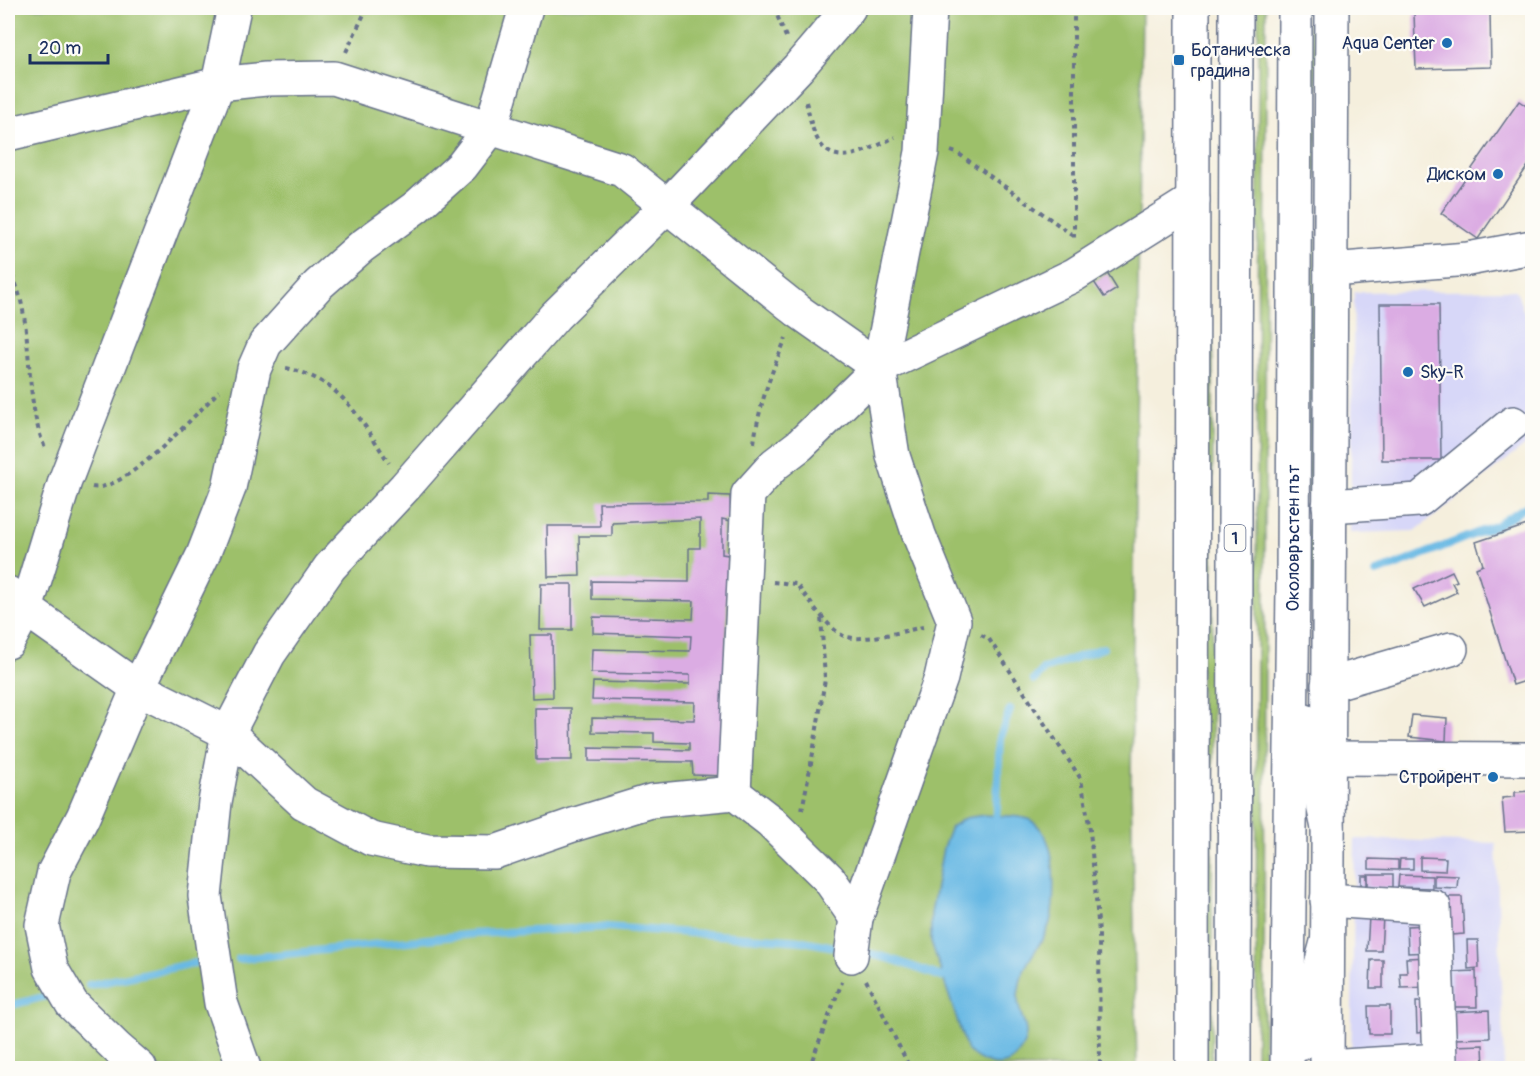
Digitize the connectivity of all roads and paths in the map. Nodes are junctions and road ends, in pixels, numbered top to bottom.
1 (234, 8) edge
2 (367, 8) edge
3 (526, 8) edge
4 (849, 8) edge
5 (930, 8) edge
6 (1074, 8) edge
7 (1193, 8) edge
8 (1236, 8) edge
9 (1295, 8) edge
10 (1332, 8) edge
11 (798, 68) junction
12 (334, 78) junction
13 (218, 84) junction
14 (491, 128) junction
15 (923, 131) junction
16 (8, 134) edge
17 (1193, 200) junction
18 (667, 206) junction
19 (1074, 236) junction
20 (1533, 247) edge
21 (8, 267) edge
22 (1331, 270) junction
23 (1074, 274) junction
24 (798, 311) junction
25 (879, 368) junction
26 (254, 369) junction
27 (1513, 423) dead end
28 (754, 448) dead end
29 (65, 481) junction
30 (405, 487) junction
31 (1329, 506) junction
32 (745, 580) junction
33 (17, 601) edge
34 (821, 616) junction
35 (954, 621) junction
36 (8, 642) edge
37 (1451, 649) dead end
38 (1292, 661) junction
39 (1328, 685) junction
40 (138, 688) junction
41 (228, 733) junction
42 (1328, 758) junction
43 (1533, 759) edge
44 (734, 793) junction
45 (1328, 828) junction
46 (794, 846) junction
47 (1327, 900) junction
48 (856, 918) junction
49 (1327, 942) junction
50 (851, 956) junction
51 (140, 1068) edge
52 (244, 1068) edge
53 (809, 1068) edge
54 (910, 1068) edge
55 (1100, 1068) edge
56 (1192, 1068) edge
57 (1234, 1068) edge
58 (1287, 1068) edge
59 (1293, 1068) edge
60 (1327, 1068) edge

1 - 13 main road
2 - 12 path
3 - 14 main road
4 - 11 main road
5 - 15 main road
6 - 19 path
7 - 17 main road
8 - 57 main road, 1
9 - 38 main road, Околовръстен път
10 - 22 main road, Околовръстен път
11 - 15 path
11 - 18 main road
12 - 13 main road
12 - 14 main road
13 - 16 main road
13 - 29 main road
14 - 18 main road
14 - 26 main road
15 - 19 path
15 - 25 main road
17 - 23 main road
17 - 56 main road
18 - 24 main road
18 - 30 main road
19 - 23 path
20 - 22 main road
21 - 29 path
22 - 31 main road, Околовръстен път
23 - 25 main road
24 - 25 main road
24 - 28 path
25 - 32 main road
25 - 35 main road
26 - 29 path
26 - 30 path
26 - 40 main road
27 - 31 main road
29 - 33 main road
30 - 41 main road
31 - 39 main road, Околовръстен път
32 - 34 path
32 - 44 main road
33 - 36 main road
33 - 40 main road
34 - 35 path
34 - 46 path
35 - 48 main road
35 - 55 path
37 - 39 main road
38 - 45 main road
38 - 58 main road, Околовръстен път
39 - 42 main road, Околовръстен път
40 - 41 main road
40 - 51 main road
41 - 44 main road
41 - 52 main road
42 - 43 main road
42 - 45 main road, Околовръстен път
44 - 46 main road
45 - 47 main road, Околовръстен път
46 - 48 main road
47 - 49 main road, Околовръстен път
47 - 60 main road
48 - 50 main road
49 - 59 main road
49 - 60 main road, Околовръстен път
50 - 53 path
50 - 54 path

